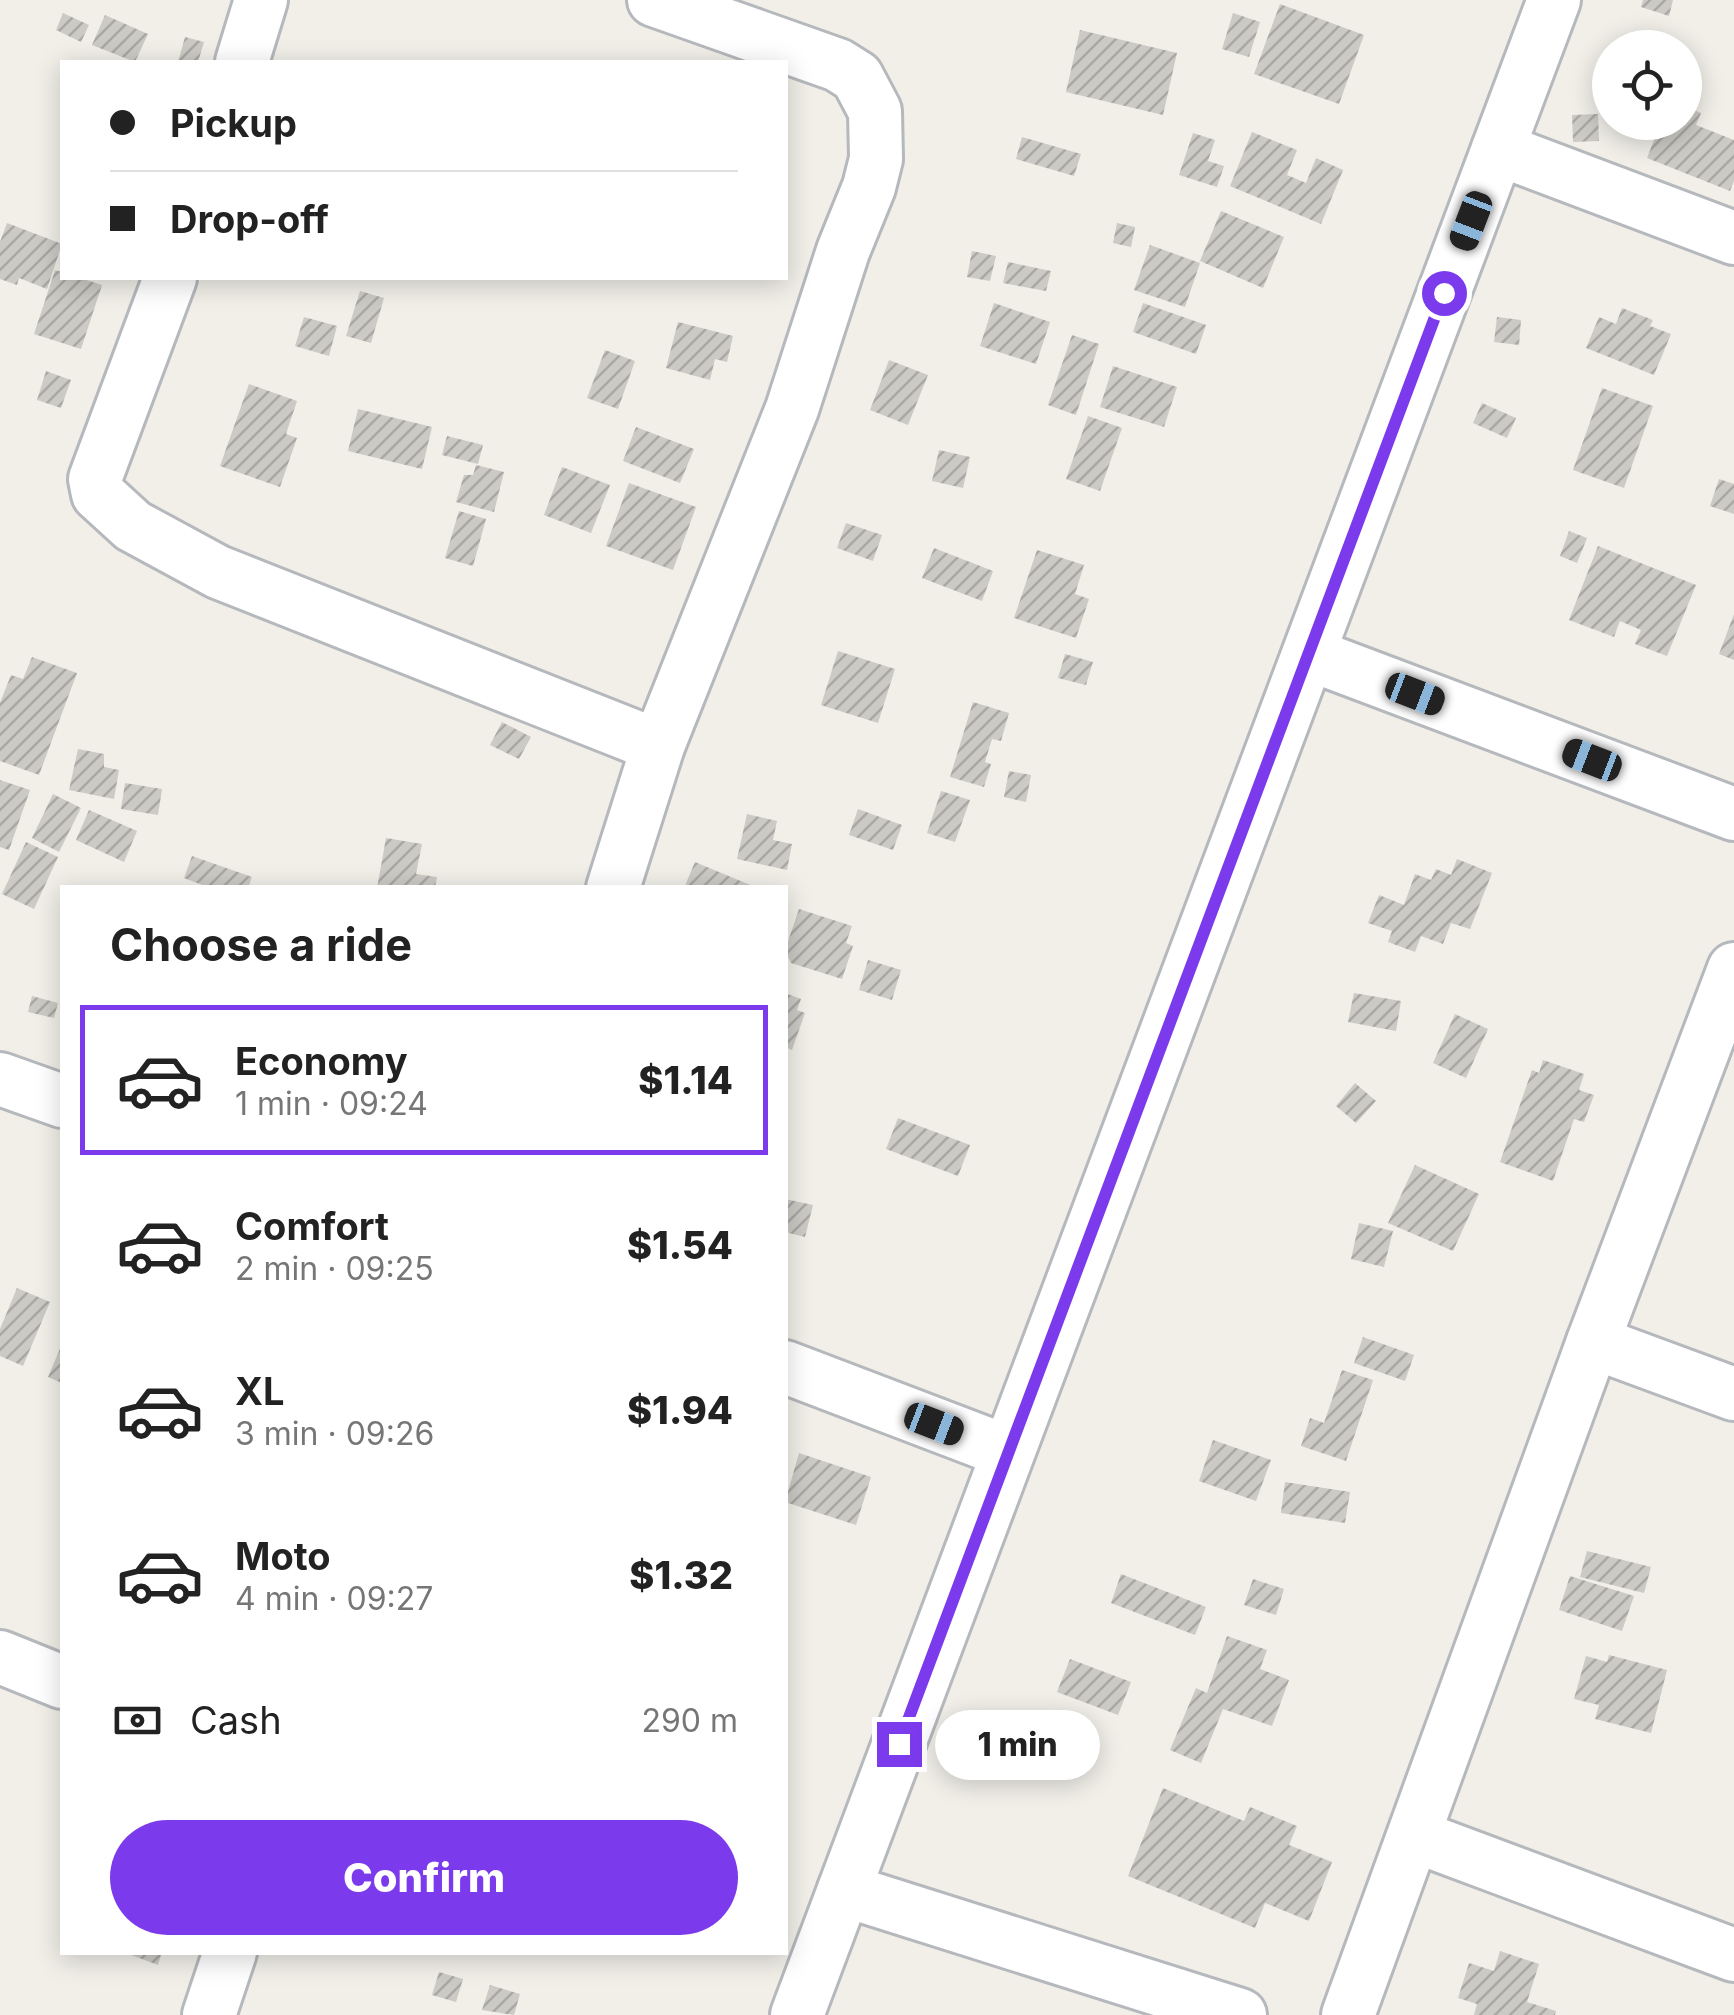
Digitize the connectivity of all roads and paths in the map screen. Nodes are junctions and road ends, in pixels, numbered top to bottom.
1 (261, 0) edge
2 (654, 0) edge
3 (1554, 0) edge
4 (243, 60) edge
5 (1498, 148) junction
6 (1734, 238) edge
7 (169, 280) edge
8 (1308, 654) junction
9 (658, 746) junction
10 (1734, 814) edge
11 (614, 885) edge
12 (1734, 969) edge
13 (0, 1079) edge
14 (60, 1100) edge
15 (1593, 1342) junction
16 (788, 1368) edge
17 (1734, 1394) edge
18 (1008, 1452) junction
19 (0, 1657) edge
20 (60, 1681) edge
21 (1415, 1836) junction
22 (844, 1890) junction
23 (229, 1955) edge
24 (1734, 1956) edge
25 (209, 2015) edge
26 (797, 2015) edge
27 (1240, 2015) edge
28 (1348, 2015) edge

1 - 4 street
2 - 9 street
3 - 5 street
5 - 6 street
5 - 8 street
7 - 9 street
8 - 10 street
8 - 18 street
9 - 11 street
12 - 15 street
13 - 14 street
15 - 17 street
15 - 21 street
16 - 18 street
18 - 22 street
19 - 20 street
21 - 24 street
21 - 28 street
22 - 26 street
22 - 27 street
23 - 25 street

